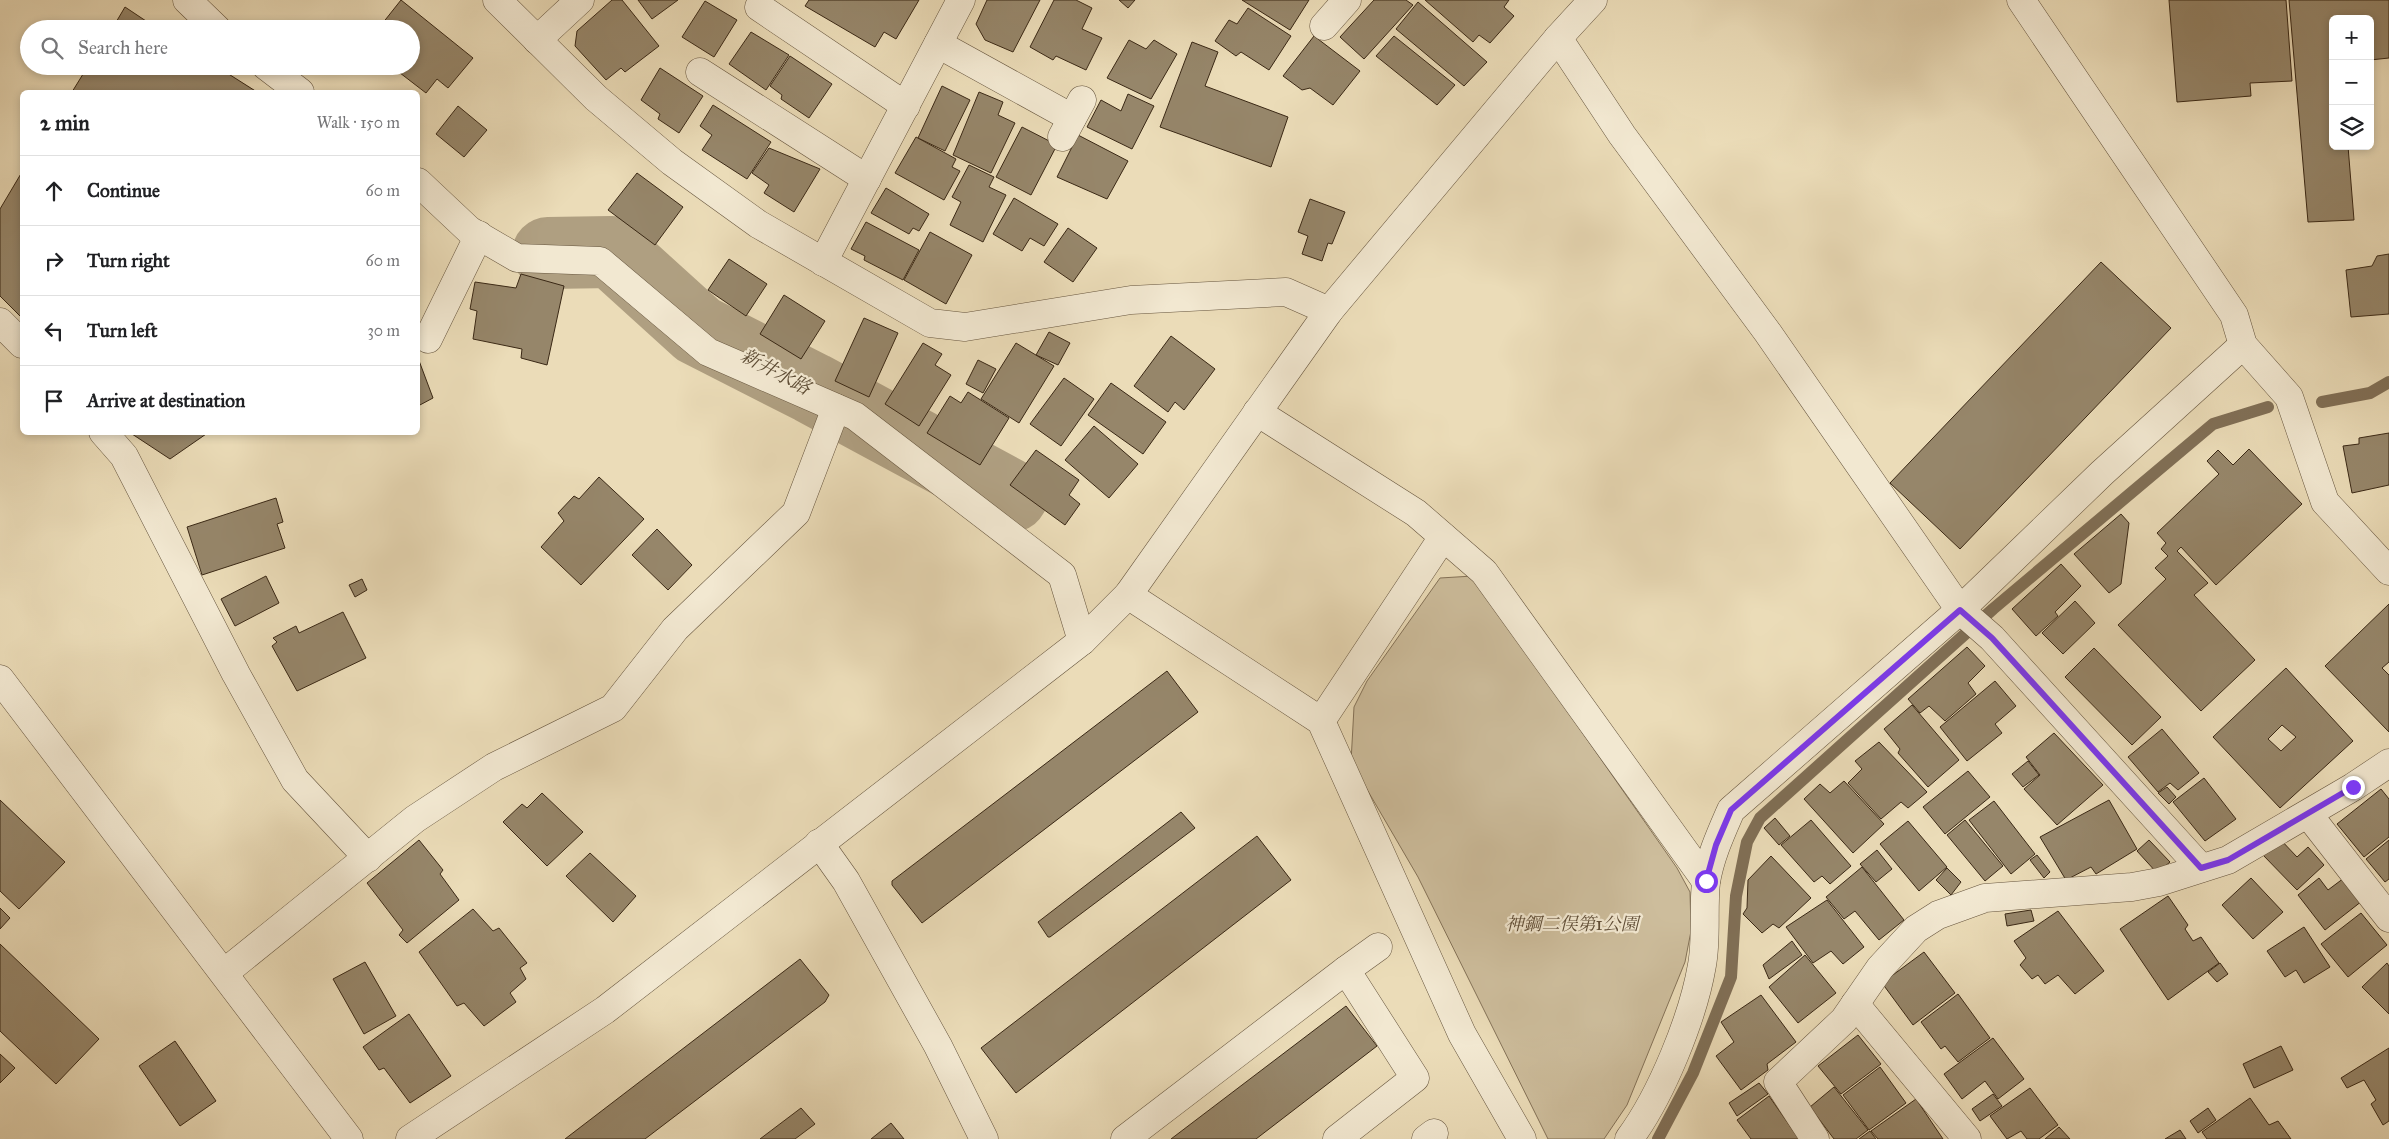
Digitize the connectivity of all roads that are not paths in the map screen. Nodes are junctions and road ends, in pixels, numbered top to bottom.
1 (187, 0) edge
2 (496, 0) edge
3 (580, 0) edge
4 (961, 0) edge
5 (1347, 0) edge
6 (1594, 0) edge
7 (2021, 0) edge
8 (759, 7) dead end
9 (208, 20) edge
10 (1324, 26) dead end
11 (1558, 38) junction
12 (537, 40) junction
13 (938, 44) junction
14 (700, 72) dead end
15 (278, 75) edge
16 (297, 90) edge
17 (906, 106) junction
18 (1072, 118) dead end
19 (867, 179) junction
20 (420, 184) edge
21 (479, 235) junction
22 (823, 262) junction
23 (1329, 311) junction
24 (0, 322) edge
25 (428, 339) dead end
26 (20, 342) edge
27 (2243, 345) junction
28 (836, 408) junction
29 (1257, 412) junction
30 (106, 435) edge
31 (1443, 537) junction
32 (2389, 571) edge
33 (1128, 596) junction
34 (1960, 610) junction
35 (1082, 641) junction
36 (0, 679) edge
37 (1321, 721) junction
38 (2389, 763) edge
39 (2308, 814) junction
40 (819, 843) junction
41 (368, 858) junction
42 (2201, 868) junction
43 (1706, 881) junction
44 (2389, 918) edge
45 (1378, 947) dead end
46 (1346, 970) junction
47 (224, 973) junction
48 (1855, 1004) junction
49 (348, 1139) edge
50 (410, 1139) edge
51 (984, 1139) edge
52 (1125, 1139) edge
53 (1337, 1139) edge
54 (1522, 1139) edge
55 (1629, 1139) edge
56 (1815, 1139) edge
57 (1967, 1139) edge

1 - 9 street
2 - 12 street
3 - 12 street
4 - 13 street
5 - 10 street
6 - 11 street
7 - 27 street
8 - 17 street
11 - 23 street
11 - 34 street
12 - 22 street
13 - 17 street
13 - 18 street
14 - 19 street
15 - 16 street
17 - 19 street
19 - 22 street
20 - 21 street
21 - 25 street
21 - 28 street
22 - 23 street
23 - 29 street
24 - 26 street
27 - 32 street
27 - 34 street
28 - 35 street
28 - 41 street
29 - 31 street
29 - 33 street
30 - 41 street
31 - 37 street
31 - 43 street
33 - 35 street
33 - 37 street
34 - 42 street
34 - 43 street
35 - 40 street
36 - 47 street
37 - 54 street
38 - 39 street
39 - 42 street
39 - 44 street
40 - 50 street
40 - 51 street
41 - 47 street
42 - 48 street
43 - 55 street
45 - 46 street
46 - 52 street
46 - 53 street
47 - 49 street
48 - 56 street
48 - 57 street

